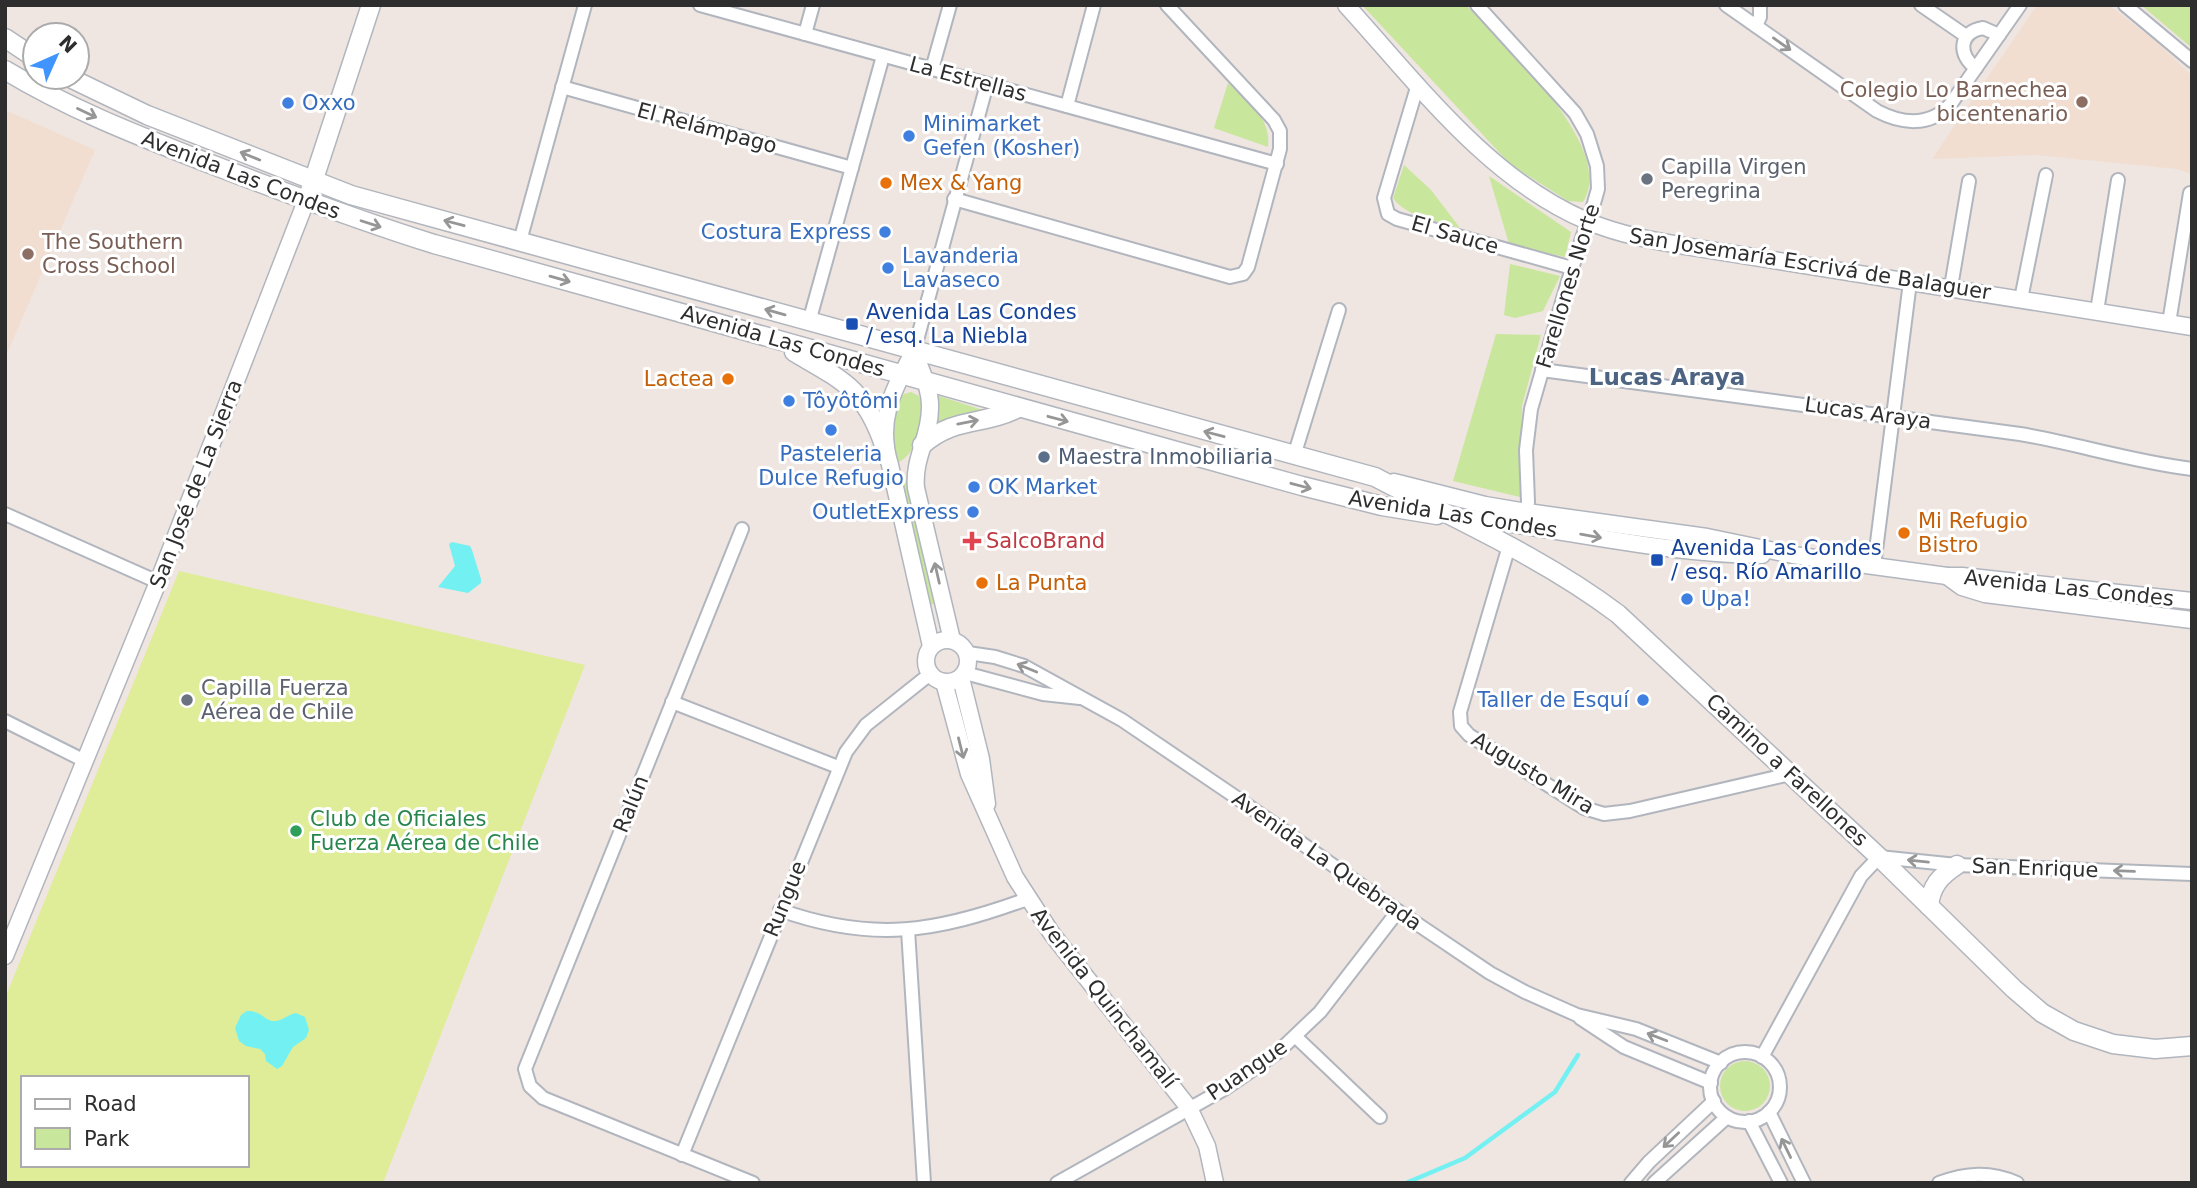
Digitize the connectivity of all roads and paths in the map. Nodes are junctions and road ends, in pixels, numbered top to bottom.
1 (371, 5) edge
2 (586, 5) edge
3 (700, 5) edge
4 (813, 5) edge
5 (950, 5) edge
6 (1094, 5) edge
7 (1167, 5) edge
8 (1346, 5) edge
9 (1477, 5) edge
10 (1760, 5) edge
11 (1922, 5) edge
12 (2020, 5) edge
13 (2125, 5) edge
14 (1729, 6) edge
15 (1756, 26) junction
16 (805, 34) junction
17 (1999, 35) junction
18 (1966, 36) junction
19 (5, 38) edge
20 (21, 49) edge
21 (883, 56) junction
22 (2192, 61) edge
23 (1976, 68) junction
24 (932, 69) junction
25 (5, 70) edge
26 (987, 84) junction
27 (1418, 84) junction
28 (91, 88) edge
29 (562, 88) junction
30 (1067, 106) junction
31 (1277, 164) junction
32 (852, 168) junction
33 (2046, 175) dead end
34 (2118, 180) dead end
35 (313, 181) junction
36 (1969, 181) dead end
37 (2190, 193) edge
38 (954, 199) junction
39 (306, 201) junction
40 (1588, 222) junction
41 (520, 241) junction
42 (1572, 268) junction
43 (1910, 282) junction
44 (1951, 287) junction
45 (2021, 299) junction
46 (1339, 310) dead end
47 (2096, 311) junction
48 (809, 322) junction
49 (2169, 323) junction
50 (2192, 327) edge
51 (773, 339) junction
52 (914, 351) junction
53 (1542, 370) junction
54 (901, 374) junction
55 (925, 381) junction
56 (1018, 408) junction
57 (1892, 416) junction
58 (884, 445) junction
59 (920, 451) junction
60 (1294, 456) junction
61 (890, 465) junction
62 (2192, 469) edge
63 (1375, 477) junction
64 (5, 514) edge
65 (1450, 517) junction
66 (1526, 518) junction
67 (742, 529) dead end
68 (1509, 547) junction
69 (1874, 566) junction
70 (1947, 576) junction
71 (158, 582) junction
72 (2192, 601) edge
73 (2192, 620) edge
74 (952, 640) junction
75 (931, 646) junction
76 (968, 653) junction
77 (963, 675) junction
78 (937, 678) junction
79 (1081, 698) junction
80 (672, 702) junction
81 (5, 720) edge
82 (85, 761) junction
83 (838, 767) junction
84 (1790, 774) junction
85 (988, 813) junction
86 (1879, 857) junction
87 (1957, 865) junction
88 (2192, 874) edge
89 (1027, 899) junction
90 (1929, 906) junction
91 (780, 910) junction
92 (1398, 911) junction
93 (908, 930) junction
94 (5, 957) edge
95 (1577, 1015) junction
96 (1296, 1037) junction
97 (2192, 1046) edge
98 (1762, 1057) junction
99 (1721, 1062) junction
100 (1711, 1083) junction
101 (1714, 1101) junction
102 (1189, 1108) junction
103 (1769, 1112) junction
104 (1380, 1117) dead end
105 (1727, 1117) junction
106 (1749, 1121) junction
107 (682, 1155) junction
108 (754, 1183) edge
109 (924, 1183) edge
110 (1057, 1183) edge
111 (1215, 1183) edge
112 (1631, 1183) edge
113 (1654, 1183) edge
114 (1781, 1183) edge
115 (1804, 1183) edge
116 (1939, 1183) edge
117 (2017, 1183) edge

1 - 35 main road, San José de La Sierra
2 - 29 street
3 - 16 street, La Estrellas
4 - 16 street
5 - 24 street
6 - 30 street
7 - 31 street
8 - 27 street, San Josemaría Escrivá de Balaguer
9 - 40 street, Farellones Norte
10 - 15 street
11 - 18 street
12 - 17 street
13 - 22 street
14 - 15 street
15 -> 23 street
16 - 21 street, La Estrellas
17 - 18 street
17 - 23 street
18 - 23 street
19 - 20 main road
21 - 24 street, La Estrellas
21 - 32 street
24 - 26 street, La Estrellas
25 -> 39 main road, Avenida Las Condes
26 - 30 street, La Estrellas
26 - 38 street
27 - 40 street, San Josemaría Escrivá de Balaguer
27 - 42 street, El Sauce
35 -> 28 main road, Avenida Las Condes
29 - 32 street, El Relámpago
29 - 41 street
30 - 31 street, La Estrellas
31 - 38 street
32 - 48 street
33 - 45 street
34 - 47 street
35 - 39 main road, San José de La Sierra
41 -> 35 main road, Avenida Las Condes
36 - 44 street
37 - 49 street
38 - 52 street
39 -> 51 main road, Avenida Las Condes
39 - 71 street, San José de La Sierra
40 - 42 street, Farellones Norte
40 - 43 street, San Josemaría Escrivá de Balaguer
48 -> 41 main road, Avenida Las Condes
42 - 53 street, Farellones Norte
43 - 44 street, San Josemaría Escrivá de Balaguer
43 - 57 street
44 - 45 street, San Josemaría Escrivá de Balaguer
45 - 47 street, San Josemaría Escrivá de Balaguer
46 - 60 street
47 - 49 street, San Josemaría Escrivá de Balaguer
48 - 52 main road, Avenida Las Condes
49 - 50 street, San Josemaría Escrivá de Balaguer
51 - 54 main road, Avenida Las Condes
51 - 58 main road
52 - 54 street
52 - 55 street
60 -> 52 main road, Avenida Las Condes
53 - 57 street, Lucas Araya
53 - 66 street, Farellones Norte
54 - 55 main road, Avenida Las Condes
54 - 58 street
55 - 56 main road, Avenida Las Condes
55 - 59 street
59 -> 56 main road
56 -> 65 main road, Avenida Las Condes
57 - 62 street, Lucas Araya
57 - 69 street
58 - 61 street
59 - 61 street
74 -> 59 street
60 - 63 main road, Avenida Las Condes
61 - 75 street
63 - 65 main road, Camino a Farellones
63 - 66 street, Avenida Las Condes
64 - 71 street
65 - 66 street, Avenida Las Condes
65 - 68 main road, Camino a Farellones
66 - 69 street, Avenida Las Condes
67 - 80 street, Ralún
68 - 84 main road, Camino a Farellones
68 - 84 street, Augusto Mira
69 - 70 street, Avenida Las Condes
70 - 72 street, Avenida Las Condes
70 - 73 street, Avenida Las Condes
71 - 82 street, San José de La Sierra
74 - 75 street
74 - 76 street
75 - 78 street
76 - 77 street
79 -> 76 street, Avenida La Quebrada
77 - 78 street
77 - 79 street, Avenida La Quebrada
77 - 85 street, Avenida Quinchamalí
78 - 83 street, Rungue
78 -> 85 street, Avenida Quinchamalí
79 - 92 street, Avenida La Quebrada
80 - 83 street
80 - 107 street, Ralún
81 - 82 street
82 - 94 street, San José de La Sierra
83 - 91 street, Rungue
84 - 86 main road, Camino a Farellones
85 - 89 street, Avenida Quinchamalí
87 -> 86 street, San Enrique
86 - 90 main road, Camino a Farellones
86 - 98 street
88 -> 87 street, San Enrique
87 - 90 main road
89 - 93 street
89 - 102 street, Avenida Quinchamalí
90 - 97 main road, Camino a Farellones
91 - 93 street
91 - 107 street, Rungue
92 - 95 street, Avenida La Quebrada
92 - 96 street, Puangue
93 - 109 street
99 -> 95 street, Avenida La Quebrada
95 - 100 street, Avenida La Quebrada
96 - 102 street, Puangue
96 - 104 street
98 - 99 street
98 - 103 street
99 - 100 street
100 - 101 street
101 - 105 street
101 -> 112 street
102 - 110 street, Puangue
102 - 111 street, Avenida Quinchamalí
103 - 106 street
115 -> 103 street
105 - 106 street
105 - 113 street
106 - 114 street
107 - 108 street
116 - 117 street

